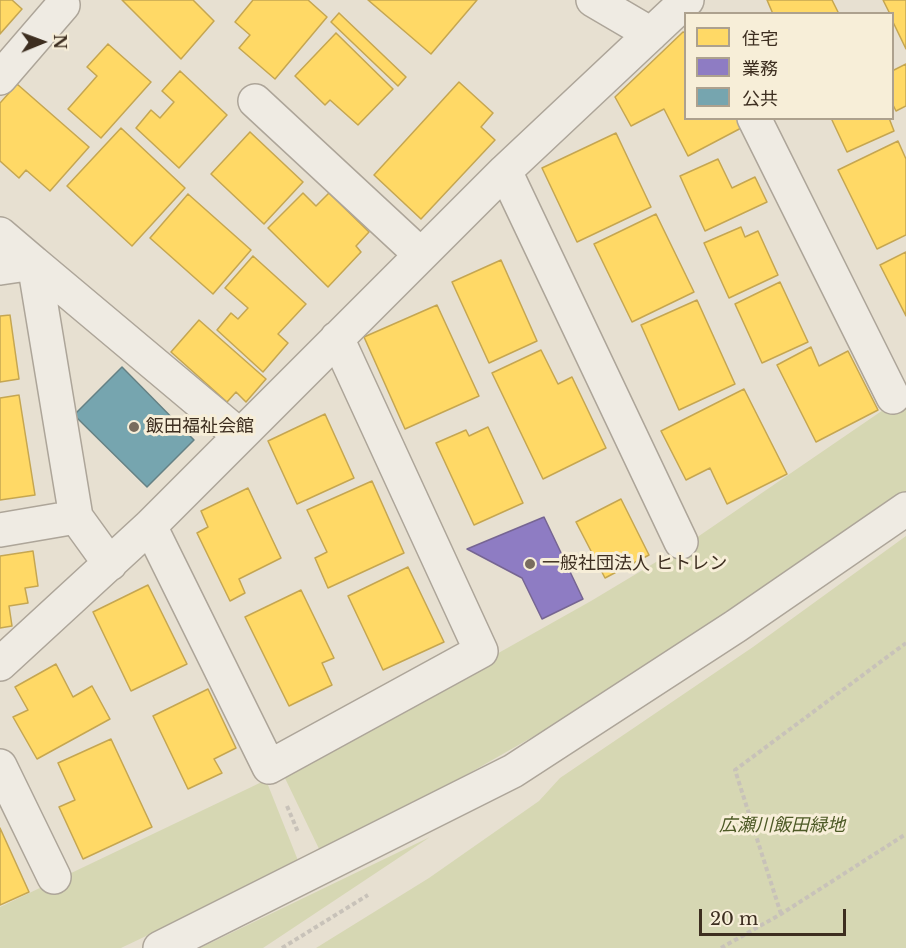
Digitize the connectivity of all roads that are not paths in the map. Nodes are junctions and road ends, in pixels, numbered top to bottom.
1 (593, 0) edge
2 (687, 0) edge
3 (63, 5) dead end
4 (651, 34) junction
5 (0, 78) edge
6 (255, 101) dead end
7 (755, 120) edge
8 (505, 171) junction
9 (0, 234) edge
10 (421, 255) junction
11 (34, 263) junction
12 (0, 268) edge
13 (337, 338) junction
14 (893, 397) dead end
15 (239, 435) junction
16 (906, 509) edge
17 (76, 517) junction
18 (150, 526) junction
19 (0, 530) edge
20 (681, 542) dead end
21 (110, 564) junction
22 (0, 664) edge
23 (0, 766) edge
24 (54, 877) dead end
25 (160, 948) edge

1 - 4 street
2 - 4 street
3 - 5 street
4 - 8 street
6 - 10 street
7 - 14 street
8 - 10 street
8 - 20 street
9 - 11 street
10 - 13 street
11 - 12 street
11 - 15 street
11 - 17 street
13 - 15 street
13 - 18 street
15 - 18 street
16 - 25 street
17 - 19 street
17 - 21 street
18 - 21 street
21 - 22 street
23 - 24 street

